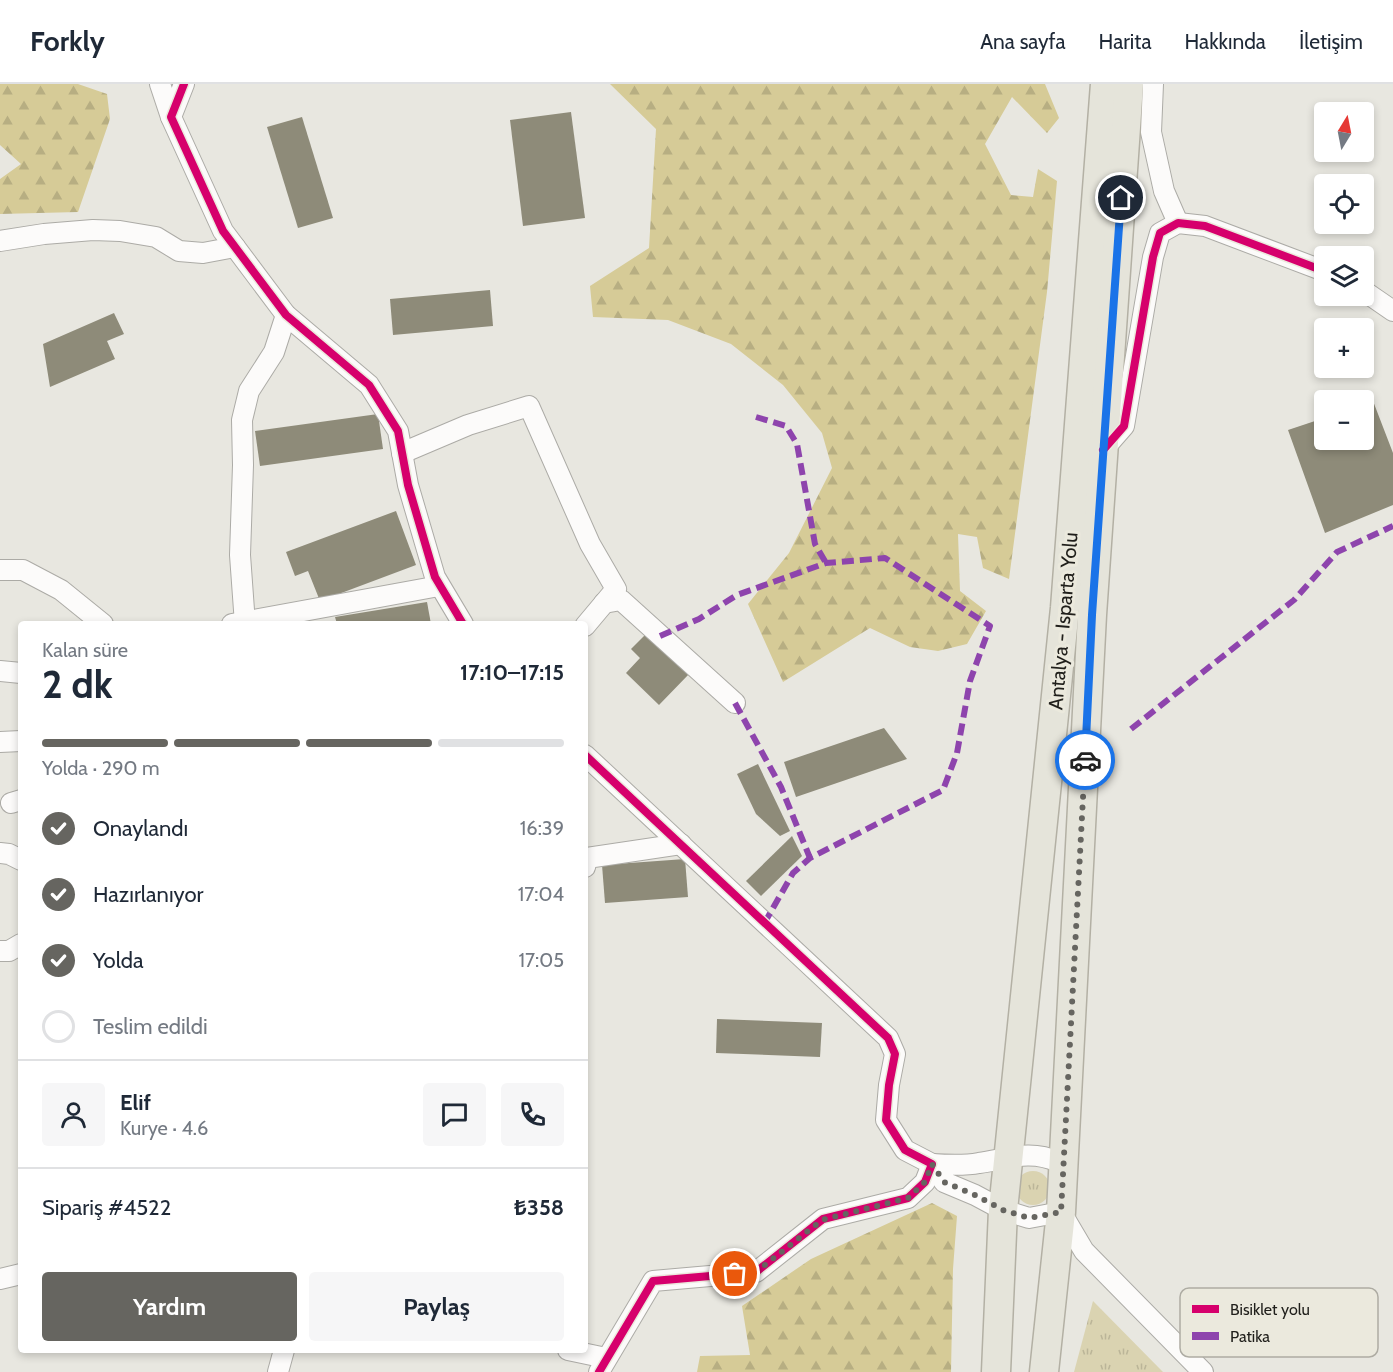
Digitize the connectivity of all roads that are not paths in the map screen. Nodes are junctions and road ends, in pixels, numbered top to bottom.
1 (159, 84) edge
2 (184, 84) edge
3 (1105, 84) edge
4 (1129, 84) edge
5 (1154, 84) edge
6 (171, 117) junction
7 (1178, 223) junction
8 (0, 241) edge
9 (235, 247) junction
10 (1314, 267) edge
11 (1374, 298) edge
12 (1393, 311) edge
13 (286, 315) junction
14 (1103, 450) junction
15 (402, 453) junction
16 (0, 570) edge
17 (439, 586) junction
18 (604, 603) junction
19 (99, 621) edge
20 (241, 621) edge
21 (252, 621) edge
22 (461, 621) edge
23 (588, 622) edge
24 (0, 671) edge
25 (18, 673) edge
26 (735, 703) dead end
27 (18, 741) edge
28 (0, 742) edge
29 (588, 758) edge
30 (681, 844) junction
31 (0, 853) edge
32 (18, 858) edge
33 (588, 858) edge
34 (18, 946) edge
35 (0, 951) edge
36 (1009, 1157) junction
37 (932, 1164) junction
38 (1063, 1176) junction
39 (1003, 1210) junction
40 (1061, 1212) junction
41 (18, 1275) edge
42 (0, 1279) edge
43 (1180, 1349) edge
44 (283, 1353) edge
45 (575, 1353) edge
46 (1188, 1357) edge
47 (602, 1365) edge
48 (278, 1372) edge
49 (996, 1372) edge
50 (1044, 1372) edge
51 (1203, 1372) edge

1 - 6 street
2 - 6 street
3 - 36 highway, Antalya - Isparta Yolu
4 - 14 highway, Antalya - Isparta Yolu
5 - 7 street
6 - 9 street
7 - 10 street
7 - 14 street
8 - 9 street
9 - 13 street
11 - 12 street
13 - 15 street
13 - 20 street
14 - 38 highway, Antalya - Isparta Yolu
15 - 17 street
15 - 18 street
16 - 19 street
17 - 21 street
17 - 22 street
18 - 23 street
18 - 26 street
24 - 25 street
27 - 28 street
29 - 30 street
30 - 33 street
30 - 37 street
31 - 32 street
34 - 35 street
36 - 37 street
36 - 38 street
36 - 39 highway, Antalya - Isparta Yolu
37 - 39 street
37 - 47 street
38 - 40 highway, Antalya - Isparta Yolu
39 - 40 street
39 - 49 highway, Antalya - Isparta Yolu
40 - 43 street
40 - 50 highway, Antalya - Isparta Yolu
41 - 42 street
44 - 48 street
45 - 47 street
46 - 51 street

